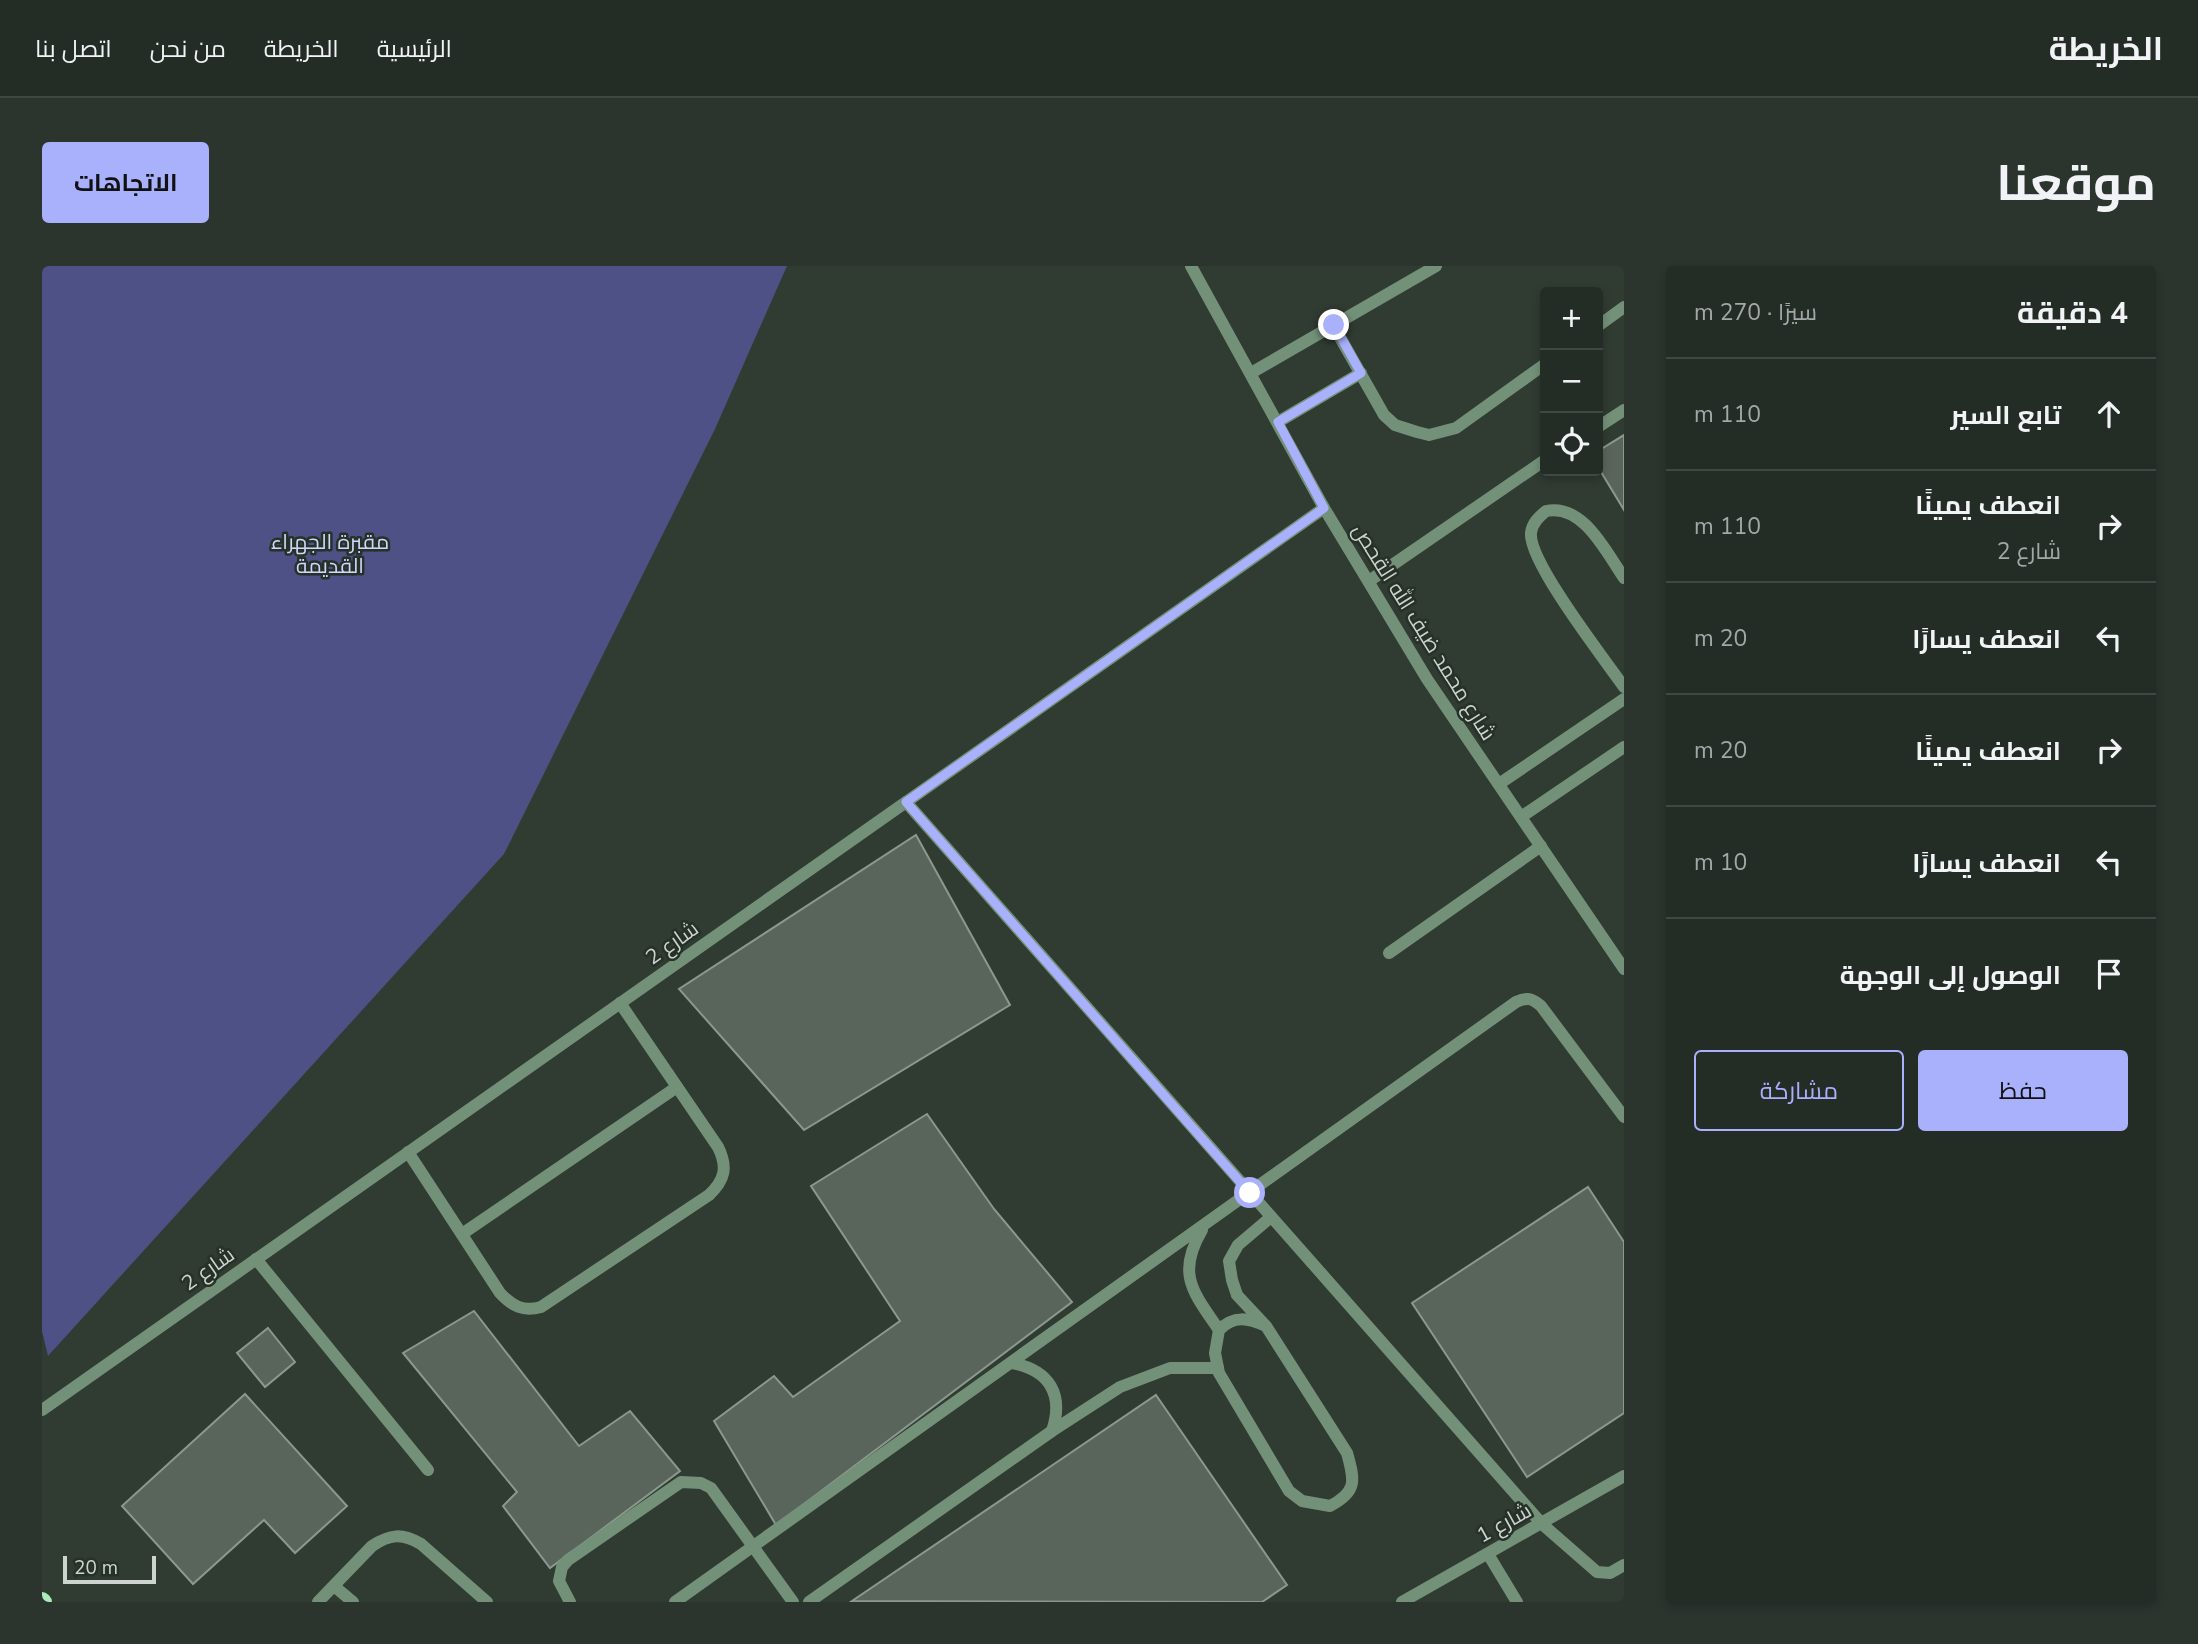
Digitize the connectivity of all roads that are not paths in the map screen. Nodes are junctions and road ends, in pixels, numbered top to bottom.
1 (1191, 266) edge
2 (1436, 266) edge
3 (1624, 307) edge
4 (1603, 322) edge
5 (1334, 325) junction
6 (1540, 368) edge
7 (1251, 373) junction
8 (1361, 373) junction
9 (1624, 410) edge
10 (1278, 422) junction
11 (1603, 424) edge
12 (1540, 463) edge
13 (1324, 508) junction
14 (1624, 578) edge
15 (1369, 581) junction
16 (1624, 687) edge
17 (1624, 699) edge
18 (1624, 747) edge
19 (1499, 784) junction
20 (906, 802) junction
21 (1521, 817) junction
22 (1541, 846) junction
23 (1388, 953) dead end
24 (1624, 969) edge
25 (620, 1003) junction
26 (677, 1087) junction
27 (1624, 1092) edge
28 (1612, 1100) junction
29 (1624, 1116) edge
30 (408, 1152) junction
31 (1250, 1193) junction
32 (1271, 1217) junction
33 (1205, 1225) junction
34 (462, 1234) junction
35 (256, 1259) junction
36 (1266, 1326) junction
37 (1219, 1330) junction
38 (1012, 1363) junction
39 (1218, 1368) junction
40 (42, 1410) edge
41 (1052, 1432) junction
42 (428, 1470) dead end
43 (1624, 1476) edge
44 (1542, 1524) junction
45 (753, 1547) junction
46 (1488, 1554) junction
47 (1624, 1565) edge
48 (334, 1586) junction
49 (318, 1602) edge
50 (353, 1602) edge
51 (487, 1602) edge
52 (570, 1602) edge
53 (675, 1602) edge
54 (793, 1602) edge
55 (809, 1602) edge
56 (1402, 1602) edge
57 (1517, 1602) edge

1 - 7 street, شارع محمد ضيف الله القحص
2 - 5 street
3 - 4 street
5 - 7 street
5 - 8 street
6 - 8 street
7 - 10 street, شارع محمد ضيف الله القحص
8 - 10 street
9 - 11 street
10 - 13 street, شارع محمد ضيف الله القحص
12 - 15 street
13 - 15 street, شارع محمد ضيف الله القحص
13 - 20 street, شارع 2
14 - 16 street
15 - 19 street, شارع محمد ضيف الله القحص
17 - 19 street
18 - 21 street
19 - 21 street, شارع محمد ضيف الله القحص
20 - 25 street, شارع 2
20 - 31 street
21 - 22 street, شارع محمد ضيف الله القحص
22 - 23 street
22 - 24 street, شارع محمد ضيف الله القحص
25 - 26 street
25 - 30 street, شارع 2
26 - 34 street
26 - 34 street
27 - 28 street
28 - 29 street
28 - 31 street
30 - 34 street
30 - 35 street, شارع 2
31 - 32 street
31 - 33 street
32 - 36 street
32 - 44 street
33 - 37 street
33 - 38 street
35 - 40 street, شارع 2
35 - 42 street
36 - 37 street
36 - 39 street
37 - 39 street
38 - 41 street
38 - 45 street
39 - 41 street
41 - 55 street
43 - 44 street, شارع 1
44 - 46 street, شارع 1
44 - 47 street
45 - 52 street
45 - 53 street
45 - 54 street
46 - 56 street, شارع 1
46 - 57 street
48 - 49 street
48 - 50 street
48 - 51 street

